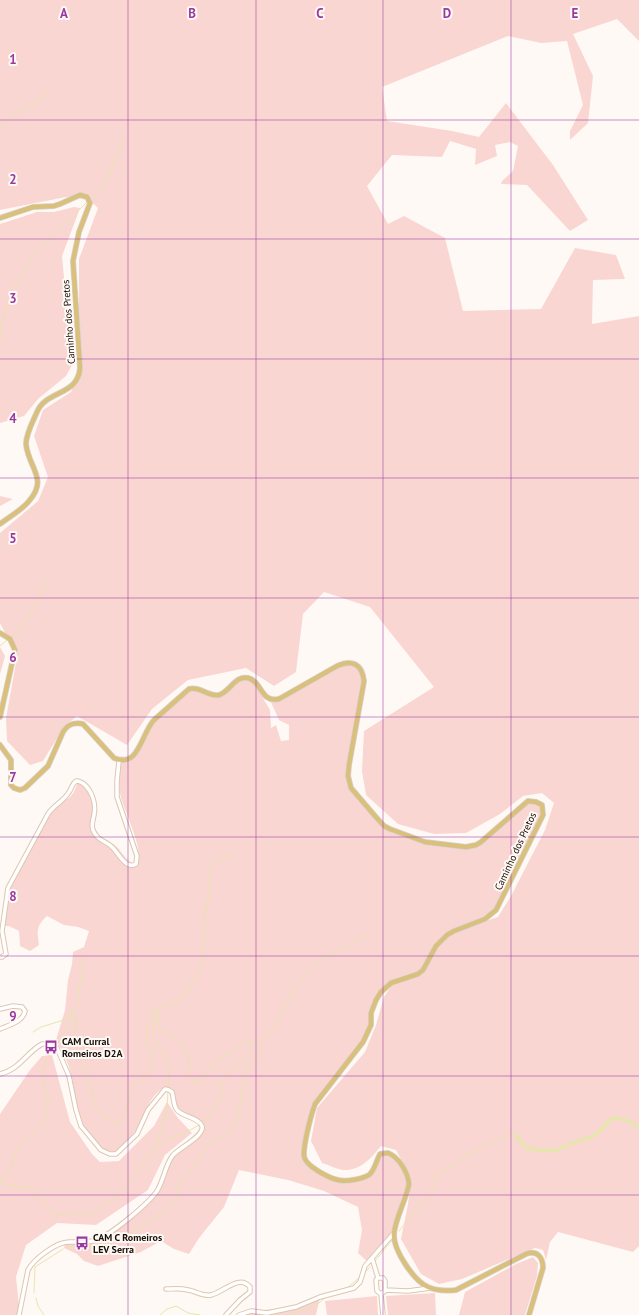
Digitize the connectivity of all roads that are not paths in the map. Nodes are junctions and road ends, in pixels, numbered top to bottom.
1 (0, 218) edge
2 (0, 524) edge
3 (0, 633) edge
4 (0, 717) edge
5 (0, 745) edge
6 (119, 761) junction
7 (0, 957) edge
8 (0, 1009) edge
9 (0, 1029) edge
10 (0, 1074) edge
11 (394, 1233) junction
12 (372, 1258) junction
13 (378, 1278) junction
14 (430, 1288) junction
15 (166, 1289) dead end
16 (386, 1290) junction
17 (381, 1294) junction
18 (19, 1315) edge
19 (226, 1315) edge
20 (239, 1315) edge
21 (383, 1315) edge
22 (529, 1315) edge

1 - 2 main road, Caminho dos Pretos
3 - 4 main road
5 - 6 main road
6 - 7 street
6 - 11 main road, Caminho dos Pretos
8 - 9 street
10 - 18 street
11 - 12 street
11 - 14 main road, Caminho dos Pretos
12 - 13 street
12 - 20 street
13 - 16 street
13 - 17 street
14 - 16 street
14 - 22 main road
15 - 19 street
16 - 17 street
17 - 21 street

